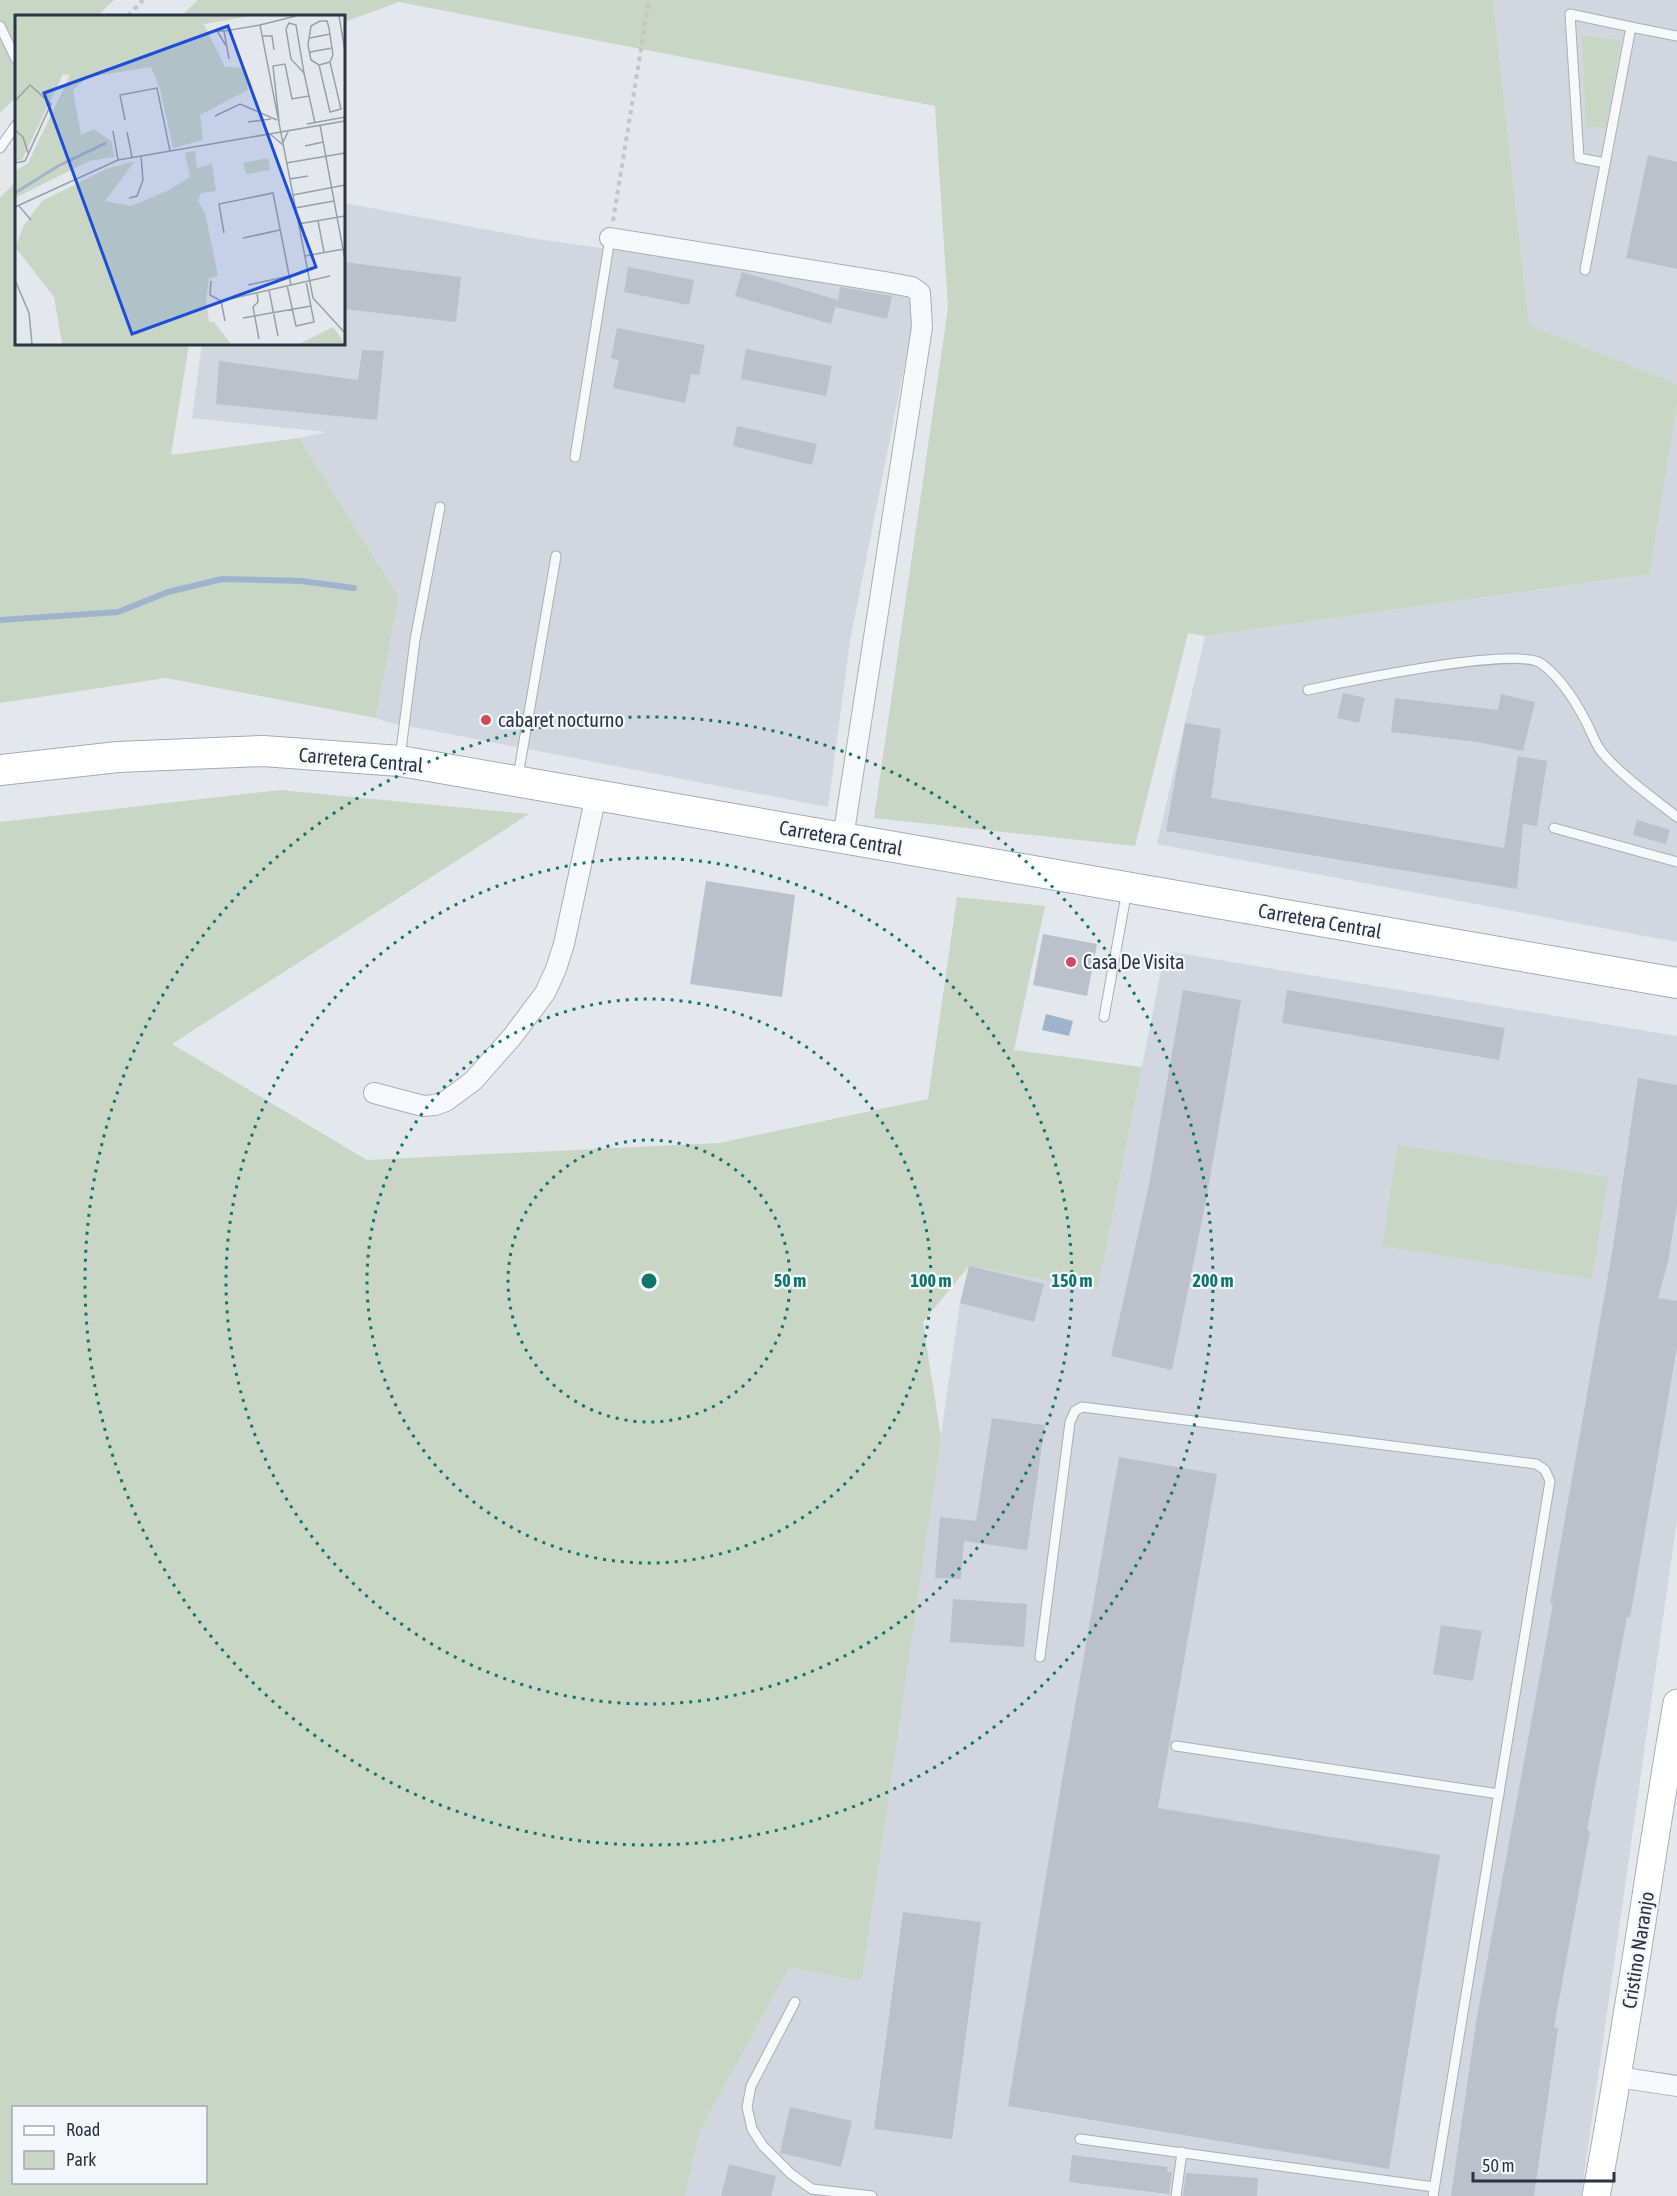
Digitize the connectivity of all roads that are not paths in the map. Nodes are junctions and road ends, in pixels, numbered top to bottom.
1 (0, 26) edge
2 (1630, 27) junction
3 (1677, 36) edge
4 (15, 57) edge
5 (15, 126) edge
6 (0, 148) edge
7 (1605, 164) junction
8 (610, 238) joint
9 (1584, 270) dead end
10 (575, 457) dead end
11 (440, 507) dead end
12 (556, 556) dead end
13 (1308, 690) dead end
14 (400, 761) junction
15 (0, 770) edge
16 (517, 782) junction
17 (596, 795) junction
18 (1677, 817) edge
19 (1554, 828) dead end
20 (843, 838) junction
21 (1677, 862) edge
22 (1127, 888) junction
23 (1677, 983) edge
24 (1104, 1017) dead end
25 (374, 1093) dead end
26 (1040, 1657) dead end
27 (1677, 1703) edge
28 (1176, 1746) dead end
29 (1499, 1794) junction
30 (1669, 1799) edge
31 (795, 2002) dead end
32 (1618, 2077) junction
33 (1677, 2086) edge
34 (1080, 2139) dead end
35 (1182, 2151) junction
36 (1434, 2192) edge
37 (811, 2193) edge
38 (872, 2196) edge
39 (1176, 2196) edge
40 (1596, 2196) edge

1 - 4 lane
2 - 3 lane
2 - 7 lane
2 - 7 lane
5 - 6 lane
7 - 9 lane
8 - 10 lane
8 - 20 street
11 - 14 lane
12 - 16 lane
13 - 18 lane
14 - 15 main road, Carretera Central
14 - 16 main road, Carretera Central
16 - 17 main road, Carretera Central
17 - 20 main road, Carretera Central
17 - 25 street
19 - 21 lane
20 - 22 main road, Carretera Central
22 - 23 main road, Carretera Central
22 - 24 lane
26 - 29 lane
27 - 30 street, Cristino Naranjo
28 - 29 lane
29 - 36 lane
30 - 32 street, Cristino Naranjo
31 - 37 lane
32 - 33 street
32 - 40 street, Cristino Naranjo
34 - 35 lane
35 - 36 lane
35 - 39 lane
37 - 38 lane

